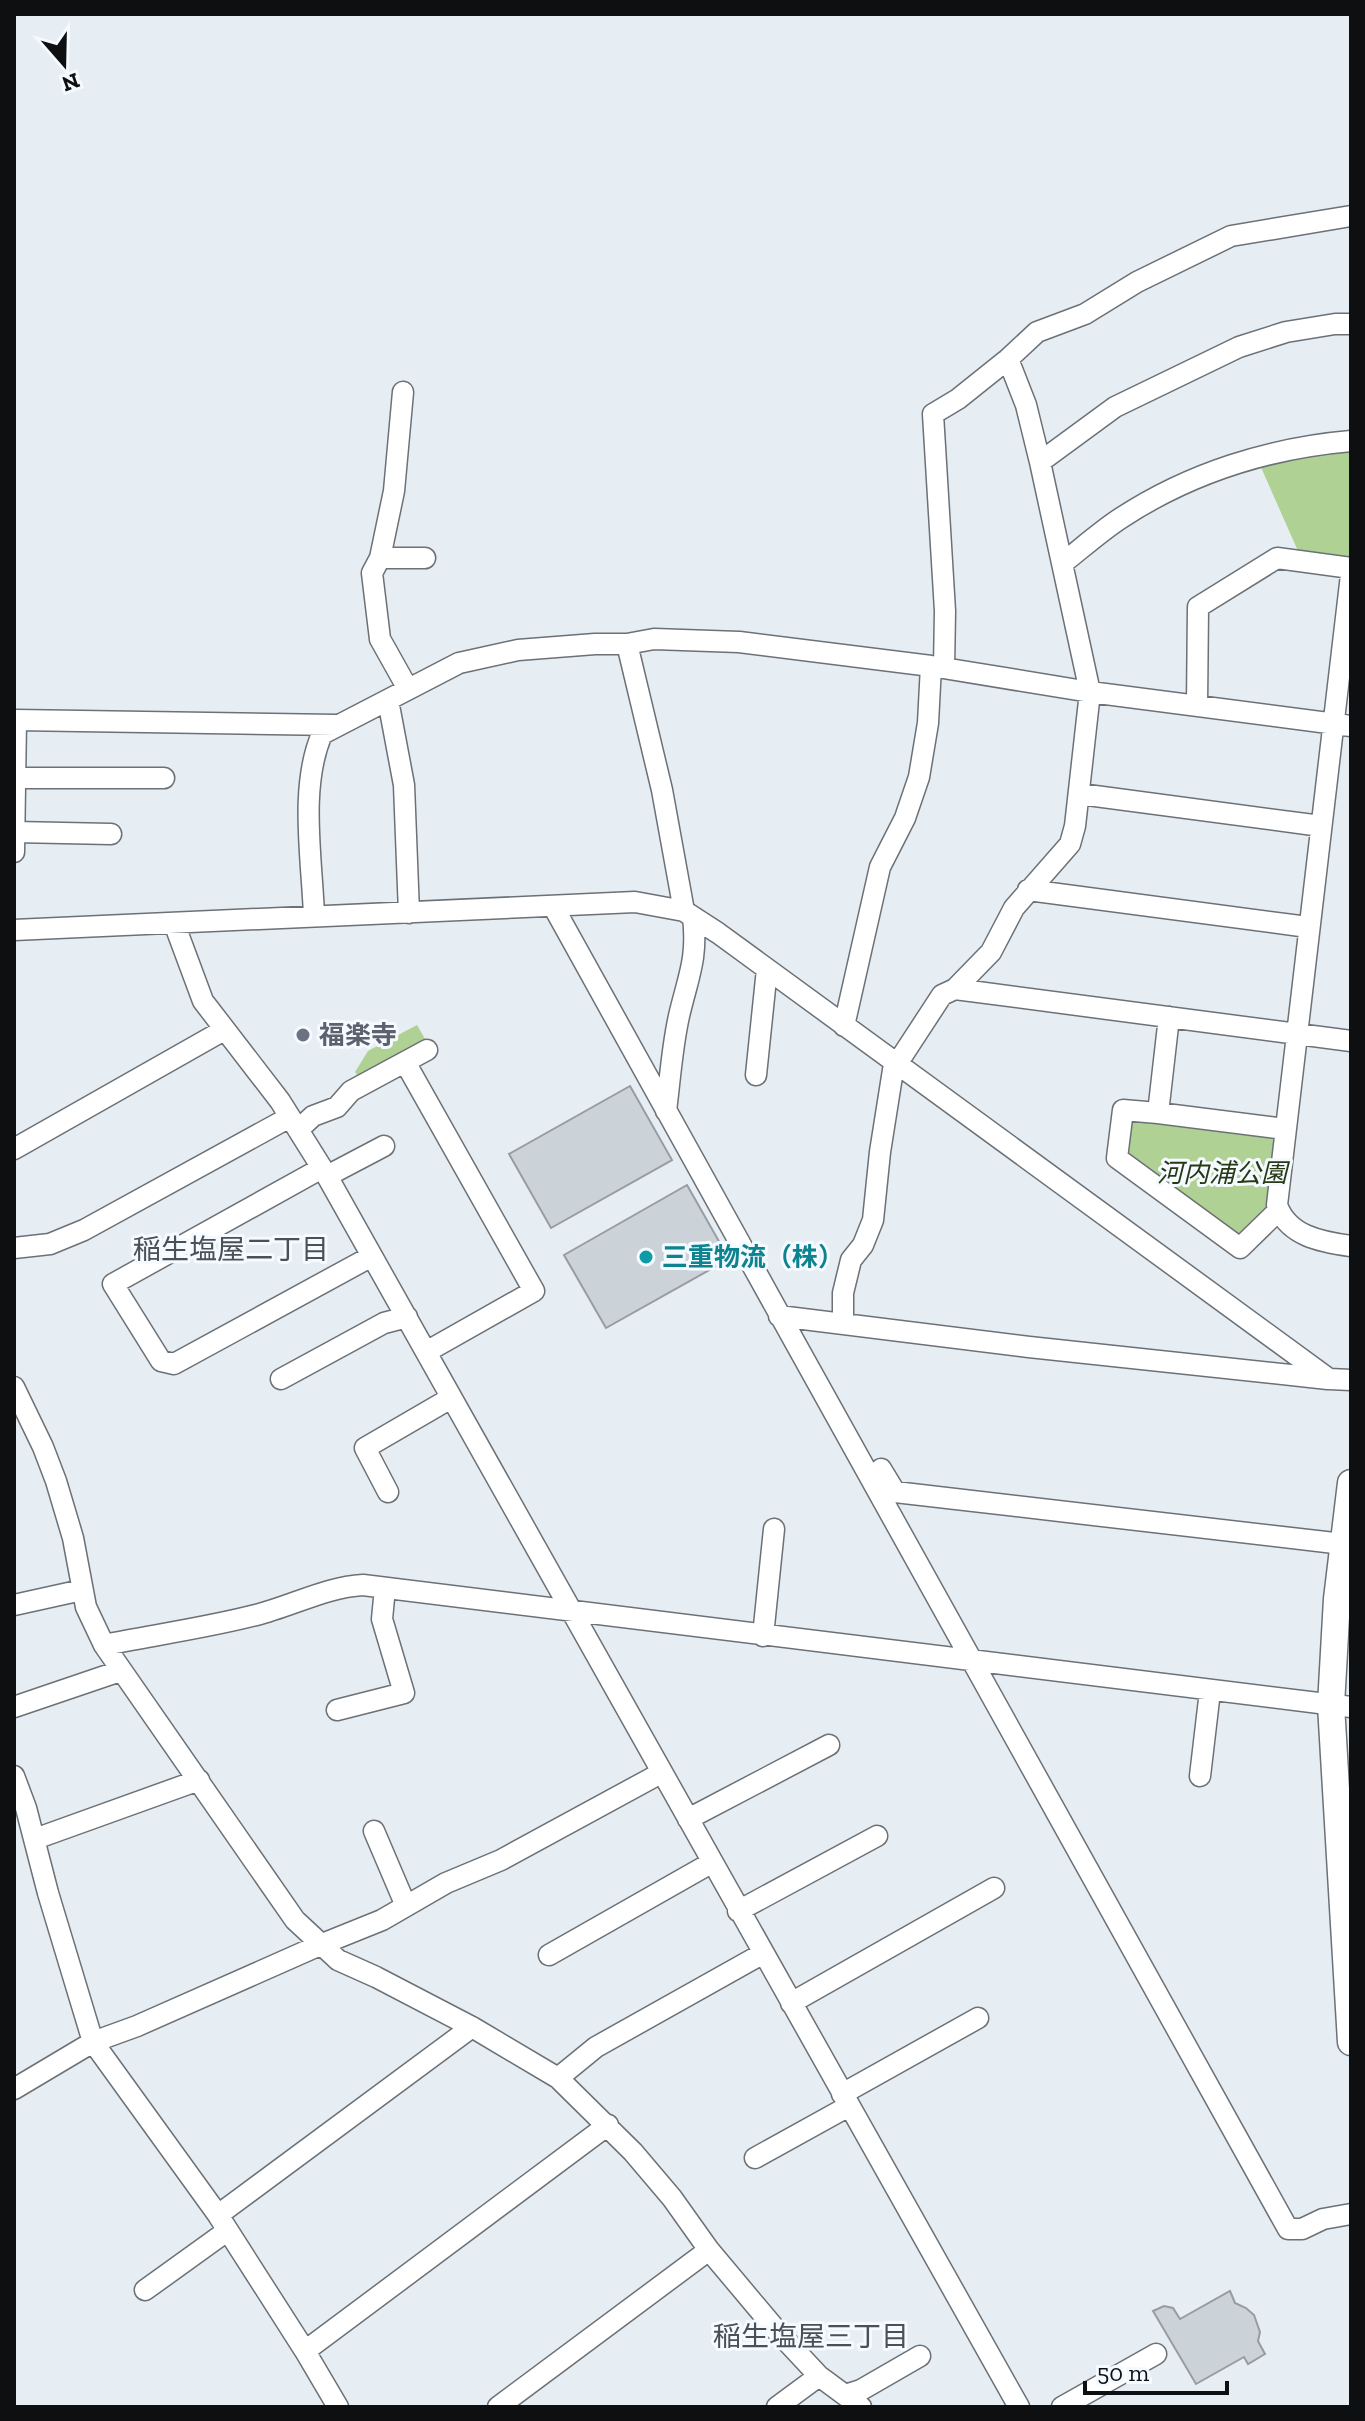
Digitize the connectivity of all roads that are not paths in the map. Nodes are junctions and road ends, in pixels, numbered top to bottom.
1 (1351, 216) edge
2 (1351, 324) edge
3 (1008, 359) junction
4 (403, 392) dead end
5 (1351, 441) edge
6 (1040, 462) junction
7 (380, 558) junction
8 (425, 558) dead end
9 (1063, 563) junction
10 (1351, 568) edge
11 (1351, 575) edge
12 (627, 644) junction
13 (937, 667) junction
14 (408, 689) junction
15 (1090, 692) junction
16 (388, 700) junction
17 (1197, 705) junction
18 (336, 725) junction
19 (1342, 725) edge
20 (16, 778) junction
21 (164, 778) dead end
22 (1080, 794) junction
23 (1321, 826) junction
24 (15, 832) edge
25 (111, 834) dead end
26 (14, 852) edge
27 (1028, 890) junction
28 (553, 906) junction
29 (409, 913) junction
30 (689, 914) junction
31 (314, 916) junction
32 (174, 923) junction
33 (1308, 927) junction
34 (14, 930) edge
35 (767, 969) junction
36 (955, 989) junction
37 (1169, 1017) junction
38 (844, 1026) junction
39 (224, 1030) junction
40 (1297, 1035) junction
41 (1351, 1041) edge
42 (427, 1050) dead end
43 (405, 1062) junction
44 (897, 1062) junction
45 (756, 1075) dead end
46 (666, 1111) junction
47 (1158, 1113) junction
48 (294, 1123) junction
49 (1285, 1129) junction
50 (384, 1146) dead end
51 (14, 1149) edge
52 (324, 1172) junction
53 (1279, 1210) junction
54 (1351, 1246) edge
55 (14, 1248) edge
56 (372, 1256) junction
57 (786, 1316) junction
58 (407, 1317) junction
59 (843, 1323) junction
60 (426, 1352) junction
61 (281, 1379) dead end
62 (1329, 1379) junction
63 (1351, 1380) edge
64 (14, 1387) edge
65 (451, 1398) junction
66 (1351, 1483) edge
67 (388, 1492) dead end
68 (774, 1529) dead end
69 (1343, 1544) junction
70 (385, 1588) junction
71 (82, 1590) junction
72 (14, 1605) edge
73 (571, 1612) junction
74 (763, 1636) junction
75 (104, 1645) junction
76 (972, 1662) junction
77 (120, 1671) junction
78 (1210, 1691) junction
79 (1341, 1706) edge
80 (14, 1707) edge
81 (337, 1710) dead end
82 (829, 1745) dead end
83 (661, 1773) junction
84 (14, 1776) edge
85 (1200, 1776) dead end
86 (199, 1780) junction
87 (688, 1819) junction
88 (374, 1831) dead end
89 (877, 1836) dead end
90 (35, 1839) junction
91 (711, 1863) junction
92 (994, 1888) dead end
93 (406, 1906) junction
94 (738, 1911) junction
95 (320, 1945) junction
96 (762, 1954) junction
97 (549, 1955) dead end
98 (791, 2003) junction
99 (978, 2018) dead end
100 (472, 2027) junction
101 (1351, 2039) edge
102 (93, 2042) junction
103 (558, 2078) junction
104 (14, 2089) edge
105 (846, 2100) junction
106 (608, 2125) junction
107 (755, 2158) dead end
108 (1351, 2214) edge
109 (222, 2223) junction
110 (709, 2250) junction
111 (145, 2290) dead end
112 (305, 2351) junction
113 (1156, 2354) dead end
114 (920, 2356) dead end
115 (819, 2376) junction
116 (853, 2401) edge
117 (338, 2407) edge
118 (498, 2407) edge
119 (777, 2407) edge
120 (1019, 2407) edge
121 (1062, 2407) edge

1 - 3 street
2 - 6 street
3 - 6 street
3 - 13 street
4 - 7 street
5 - 9 street
6 - 9 street
7 - 8 street
7 - 14 street
9 - 15 street
10 - 17 street
11 - 19 street
12 - 13 street
12 - 14 street
12 - 30 street
13 - 15 street
13 - 38 street
14 - 16 street
15 - 17 street
15 - 22 street
16 - 18 street
16 - 29 street
17 - 19 street
18 - 20 street
18 - 31 street
19 - 23 street
20 - 21 street
20 - 24 street
22 - 23 street
22 - 27 street
23 - 33 street
24 - 25 street
24 - 26 street
27 - 33 street
27 - 36 street
28 - 29 street
28 - 30 street
28 - 46 street
29 - 31 street
30 - 35 street
30 - 46 street
31 - 32 street
32 - 34 street
32 - 39 street
33 - 40 street
35 - 38 street
35 - 45 street
36 - 37 street
36 - 44 street
37 - 40 street
37 - 47 street
38 - 44 street
39 - 48 street
39 - 51 street
40 - 41 street
40 - 49 street
42 - 43 street
43 - 48 street
43 - 60 street
44 - 59 street
44 - 62 street
46 - 57 street
47 - 49 street
47 - 53 street
48 - 52 street
48 - 55 street
49 - 53 street
50 - 52 street
52 - 56 street
52 - 56 street
53 - 54 street
56 - 58 street
57 - 59 street
57 - 69 street
57 - 76 street
58 - 60 street
58 - 61 street
59 - 62 street
60 - 65 street
62 - 63 street
64 - 71 street
65 - 67 street
65 - 73 street
66 - 69 main road
68 - 74 street
69 - 79 main road
70 - 73 street
70 - 75 street
70 - 81 street
71 - 72 street
71 - 75 street
73 - 74 street
73 - 83 street
74 - 76 street
75 - 77 street
76 - 78 street
76 - 108 street
77 - 80 street
77 - 86 street
78 - 79 street
78 - 85 street
79 - 101 main road
82 - 87 street
83 - 87 street
83 - 93 street
84 - 90 street
86 - 90 street
86 - 95 street
87 - 91 street
88 - 93 street
89 - 94 street
90 - 102 street
91 - 94 street
91 - 97 street
92 - 98 street
93 - 95 street
94 - 96 street
95 - 100 street
95 - 102 street
96 - 98 street
96 - 103 street
98 - 105 street
99 - 105 street
100 - 103 street
100 - 109 street
102 - 104 street
102 - 109 street
103 - 106 street
105 - 107 street
105 - 120 street
106 - 110 street
106 - 112 street
109 - 111 street
109 - 112 street
110 - 115 street
110 - 118 street
112 - 117 street
113 - 121 street
114 - 116 street
115 - 116 street
115 - 119 street

